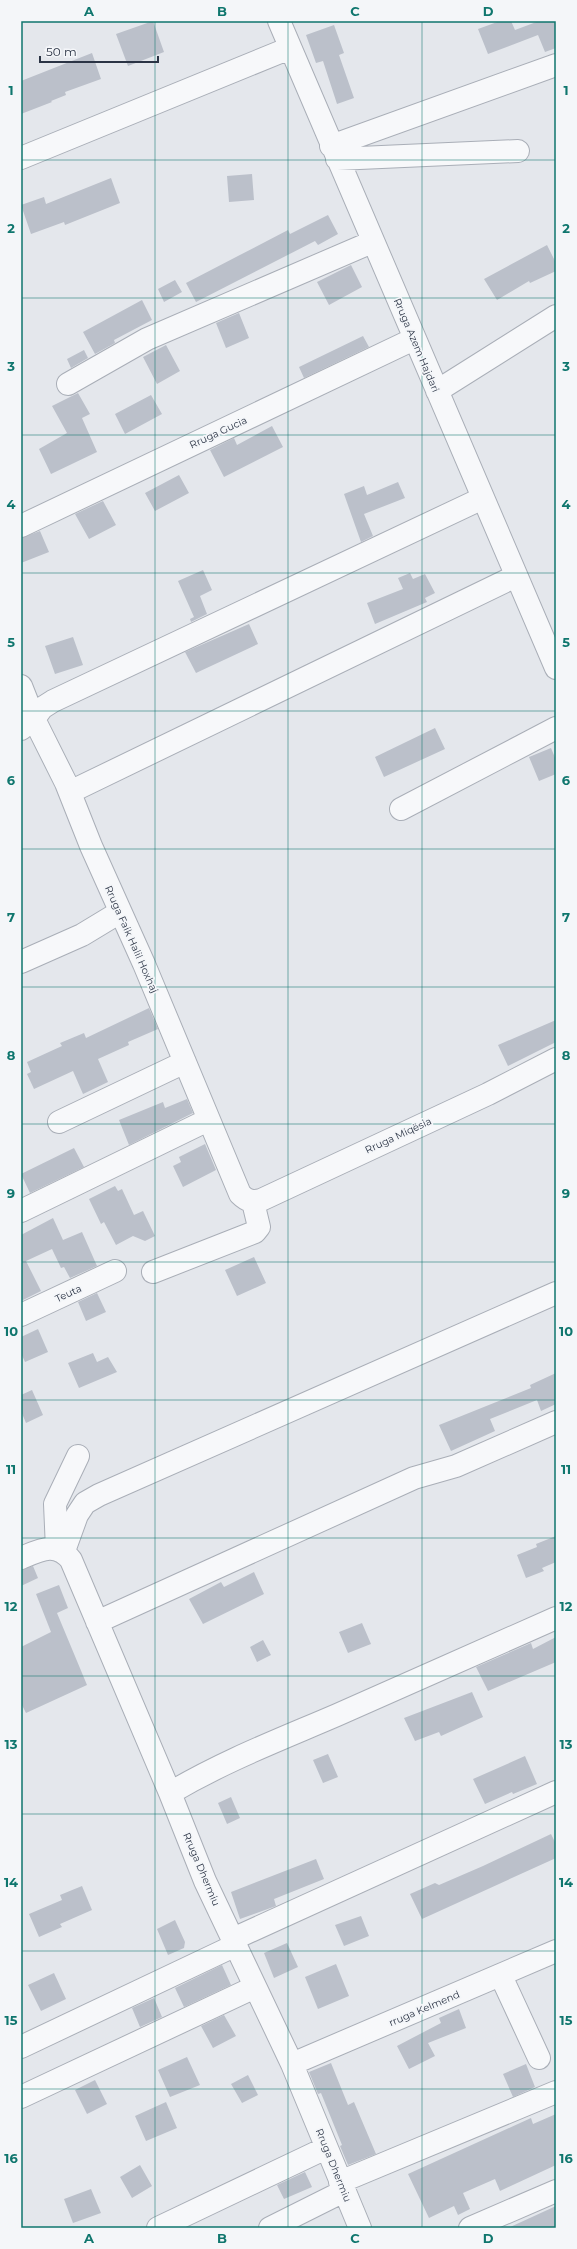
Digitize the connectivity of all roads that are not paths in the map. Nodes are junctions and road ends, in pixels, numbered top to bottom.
1 (279, 21) edge
2 (290, 48) junction
3 (556, 65) edge
4 (518, 151) dead end
5 (334, 152) junction
6 (21, 158) edge
7 (372, 242) junction
8 (556, 316) edge
9 (414, 339) junction
10 (68, 384) dead end
11 (437, 391) junction
12 (483, 498) junction
13 (21, 526) edge
14 (516, 576) junction
15 (556, 668) edge
16 (21, 686) edge
17 (28, 724) edge
18 (556, 728) edge
19 (70, 792) junction
20 (401, 809) dead end
21 (120, 912) junction
22 (21, 962) edge
23 (556, 1058) edge
24 (185, 1062) junction
25 (208, 1120) junction
26 (59, 1122) dead end
27 (246, 1198) junction
28 (21, 1211) edge
29 (115, 1271) dead end
30 (153, 1272) dead end
31 (556, 1293) edge
32 (21, 1315) edge
33 (556, 1422) edge
34 (78, 1456) dead end
35 (60, 1550) junction
36 (21, 1558) edge
37 (556, 1618) edge
38 (97, 1622) junction
39 (556, 1792) edge
40 (170, 1793) junction
41 (234, 1942) junction
42 (556, 1951) edge
43 (501, 1976) junction
44 (255, 1987) junction
45 (21, 2047) edge
46 (539, 2058) dead end
47 (292, 2064) junction
48 (556, 2092) edge
49 (21, 2097) edge
50 (326, 2148) junction
51 (342, 2187) junction
52 (556, 2191) edge
53 (158, 2228) edge
54 (270, 2228) edge
55 (360, 2228) edge
56 (470, 2228) edge

1 - 2 street, Rruga Azem Hajdari
2 - 5 street, Rruga Azem Hajdari
2 - 6 street
3 - 5 street
4 - 5 street
5 - 7 street, Rruga Azem Hajdari
7 - 9 street, Rruga Azem Hajdari
7 - 10 street
8 - 11 street
9 - 11 street, Rruga Azem Hajdari
9 - 13 street, Rruga Gucia
11 - 12 street, Rruga Azem Hajdari
12 - 14 street, Rruga Azem Hajdari
12 - 17 street
14 - 15 street, Rruga Azem Hajdari
14 - 19 street
16 - 17 street, Rruga Faik Halil Hoxhaj
17 - 19 street, Rruga Faik Halil Hoxhaj
18 - 20 street
19 - 21 street, Rruga Faik Halil Hoxhaj
21 - 22 street
21 - 24 street, Rruga Faik Halil Hoxhaj
23 - 27 street, Rruga Miqësia
24 - 25 street, Rruga Faik Halil Hoxhaj
24 - 26 street
25 - 27 street, Rruga Faik Halil Hoxhaj
25 - 28 street
27 - 30 street, Rruga Faik Halil Hoxhaj
29 - 32 street, Teuta
31 - 35 street
33 - 38 street
34 - 35 street
35 - 36 street
35 - 38 street, Rruga Dhermiu
37 - 40 street
38 - 40 street, Rruga Dhermiu
39 - 41 street
40 - 41 street, Rruga Dhermiu
41 - 44 street, Rruga Dhermiu
41 - 45 street
42 - 43 street, rruga Kelmend
43 - 46 street
43 - 47 street, rruga Kelmend
44 - 47 street, Rruga Dhermiu
44 - 49 street
47 - 50 street, Rruga Dhermiu
48 - 51 street
50 - 51 street, Rruga Dhermiu
50 - 53 street
51 - 54 street
51 - 55 street, Rruga Dhermiu
52 - 56 street

